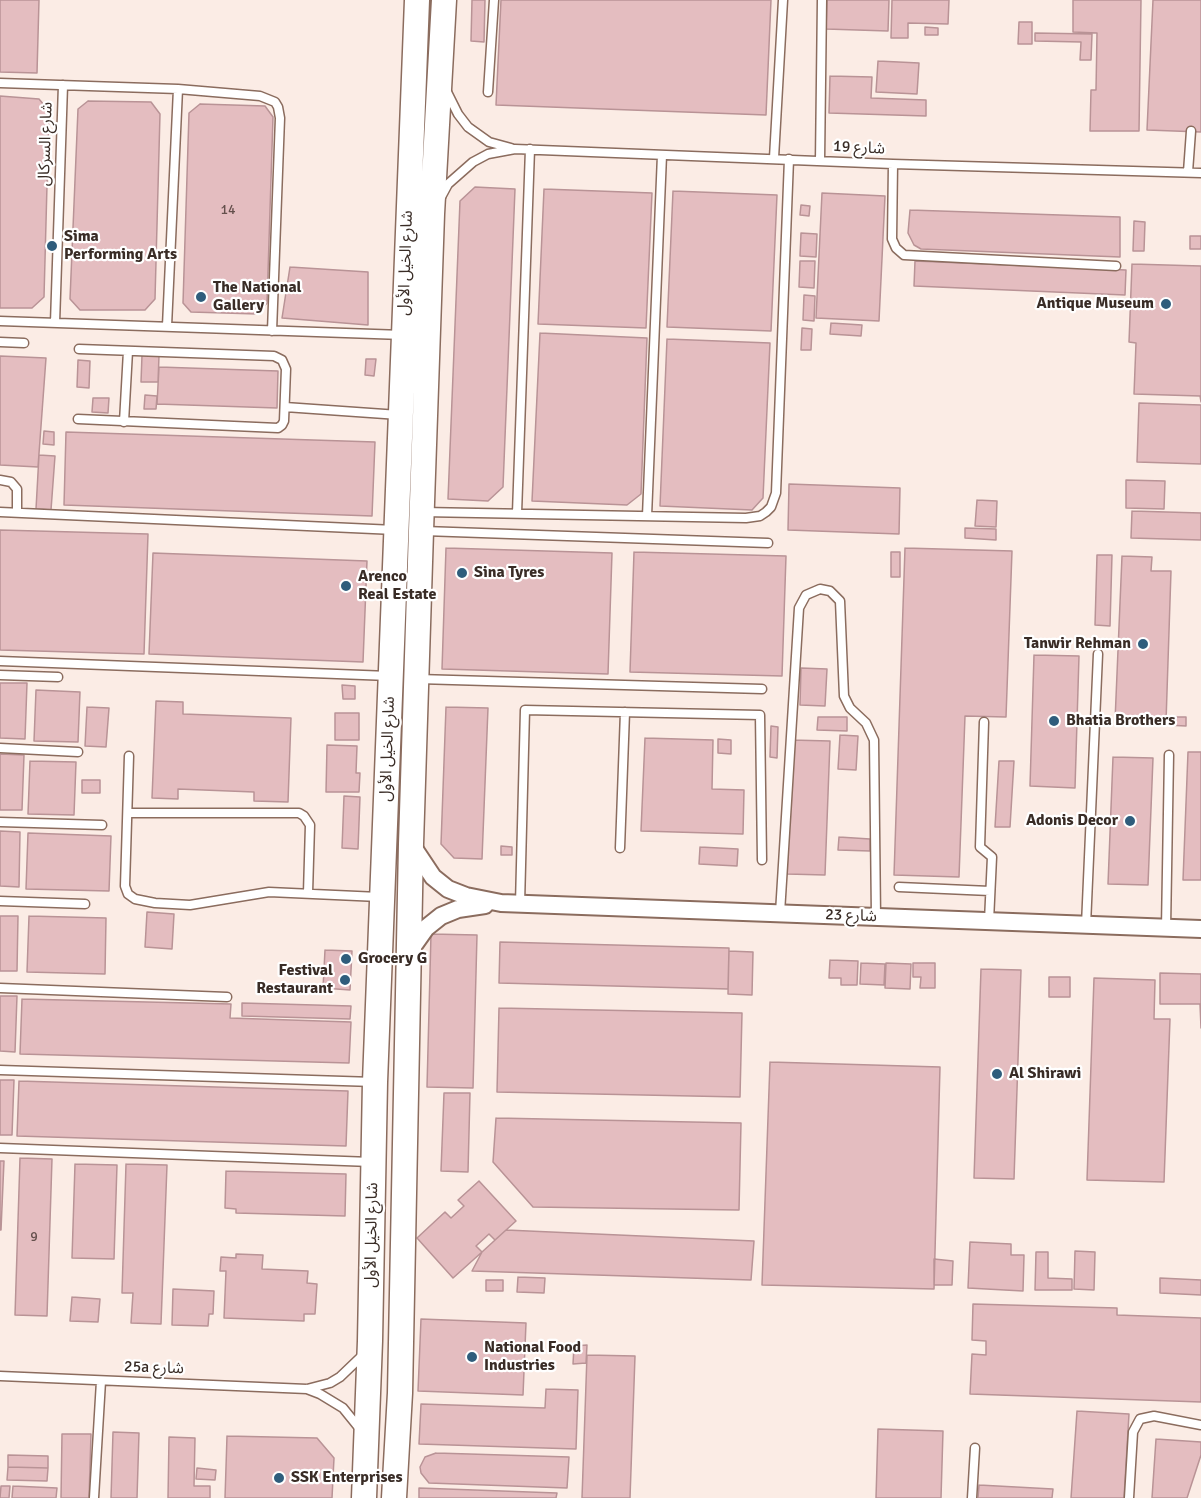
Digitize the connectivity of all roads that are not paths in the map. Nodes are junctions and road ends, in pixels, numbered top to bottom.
1 (417, 0) edge
2 (444, 0) edge
3 (494, 0) edge
4 (783, 0) edge
5 (822, 0) edge
6 (439, 76) junction
7 (0, 83) edge
8 (63, 85) junction
9 (178, 89) junction
10 (488, 92) dead end
11 (1191, 131) dead end
12 (515, 149) junction
13 (530, 149) junction
14 (662, 155) junction
15 (774, 158) junction
16 (789, 159) junction
17 (820, 161) junction
18 (893, 164) junction
19 (1188, 172) junction
20 (1201, 173) edge
21 (432, 213) junction
22 (1116, 266) dead end
23 (0, 321) edge
24 (55, 323) junction
25 (167, 326) junction
26 (272, 331) junction
27 (403, 335) junction
28 (0, 342) edge
29 (24, 343) dead end
30 (79, 350) dead end
31 (128, 351) junction
32 (285, 407) junction
33 (402, 415) junction
34 (78, 419) dead end
35 (124, 422) junction
36 (0, 480) edge
37 (0, 512) edge
38 (17, 512) junction
39 (517, 513) junction
40 (646, 516) junction
41 (422, 521) junction
42 (397, 530) junction
43 (768, 543) dead end
44 (1098, 654) dead end
45 (0, 661) edge
46 (0, 675) edge
47 (391, 676) junction
48 (58, 677) dead end
49 (416, 678) junction
50 (762, 689) dead end
51 (625, 712) junction
52 (984, 722) dead end
53 (0, 748) edge
54 (78, 752) dead end
55 (1169, 755) dead end
56 (129, 756) dead end
57 (128, 813) junction
58 (0, 822) edge
59 (102, 825) dead end
60 (411, 844) junction
61 (620, 848) dead end
62 (762, 860) dead end
63 (899, 888) dead end
64 (990, 891) junction
65 (308, 893) junction
66 (382, 897) junction
67 (0, 901) edge
68 (501, 903) junction
69 (85, 904) dead end
70 (520, 904) junction
71 (780, 913) junction
72 (876, 917) junction
73 (989, 921) junction
74 (1086, 925) junction
75 (1166, 928) junction
76 (1201, 929) edge
77 (409, 952) junction
78 (0, 988) edge
79 (227, 997) dead end
80 (0, 1070) edge
81 (375, 1082) junction
82 (0, 1148) edge
83 (373, 1162) junction
84 (370, 1341) junction
85 (0, 1377) edge
86 (101, 1381) junction
87 (307, 1389) junction
88 (1201, 1425) edge
89 (366, 1442) junction
90 (975, 1448) dead end
91 (94, 1498) edge
92 (364, 1498) edge
93 (394, 1498) edge
94 (972, 1498) edge
95 (1129, 1498) edge

1 - 27 main road, شارع الخيل الأول
2 - 6 main road, شارع الخيل الأول
3 - 10 lane
4 - 15 lane
5 - 17 lane
6 - 12 lane, شارع 19
6 - 21 main road, شارع الخيل الأول
7 - 8 lane
8 - 9 lane, شارع السركال
8 - 24 lane, شارع السركال
9 - 25 lane
9 - 26 lane, شارع السركال
11 - 19 lane
12 - 13 lane, شارع 19
12 - 21 lane, شارع 19
13 - 14 lane, شارع 19
13 - 39 lane
14 - 15 lane, شارع 19
14 - 40 lane
15 - 16 lane, شارع 19
16 - 17 lane, شارع 19
16 - 40 lane
17 - 18 lane, شارع 19
18 - 19 lane, شارع 19
18 - 22 lane
19 - 20 lane, شارع 19
21 - 41 main road, شارع الخيل الأول
23 - 24 lane
24 - 25 lane
25 - 26 lane
26 - 27 lane
27 - 33 main road, شارع الخيل الأول
28 - 29 lane
30 - 31 lane
31 - 32 lane
31 - 35 lane
32 - 33 lane
32 - 35 lane
33 - 42 main road, شارع الخيل الأول
34 - 35 lane
36 - 38 lane
37 - 38 lane
38 - 42 lane
39 - 40 lane
39 - 41 lane
41 - 43 lane
41 - 49 main road, شارع الخيل الأول
42 - 47 main road, شارع الخيل الأول
44 - 74 lane
45 - 47 lane
46 - 48 lane
47 - 66 main road, شارع الخيل الأول
49 - 50 lane
49 - 60 main road, شارع الخيل الأول
51 - 61 lane
51 - 62 lane
51 - 70 lane
52 - 64 lane
53 - 54 lane
55 - 75 lane
56 - 57 lane
57 - 65 lane
57 - 65 lane
58 - 59 lane
60 - 68 street, شارع 23
60 - 77 main road, شارع الخيل الأول
63 - 64 lane
64 - 73 lane
65 - 66 lane
66 - 81 main road, شارع الخيل الأول
67 - 69 lane
68 - 70 street, شارع 23
68 - 77 street, شارع 23
70 - 71 street, شارع 23
71 - 72 street, شارع 23
71 - 72 lane
72 - 73 street, شارع 23
73 - 74 street, شارع 23
74 - 75 street, شارع 23
75 - 76 street, شارع 23
77 - 93 main road, شارع الخيل الأول
78 - 79 lane
80 - 81 lane
81 - 83 main road, شارع الخيل الأول
82 - 83 lane
83 - 84 main road, شارع الخيل الأول
84 - 87 lane, 25a شارع
84 - 89 main road, شارع الخيل الأول
85 - 86 lane, 25a شارع
86 - 87 lane, 25a شارع
86 - 91 lane
87 - 89 lane, 25a شارع
88 - 95 lane
89 - 92 main road, شارع الخيل الأول
90 - 94 lane

